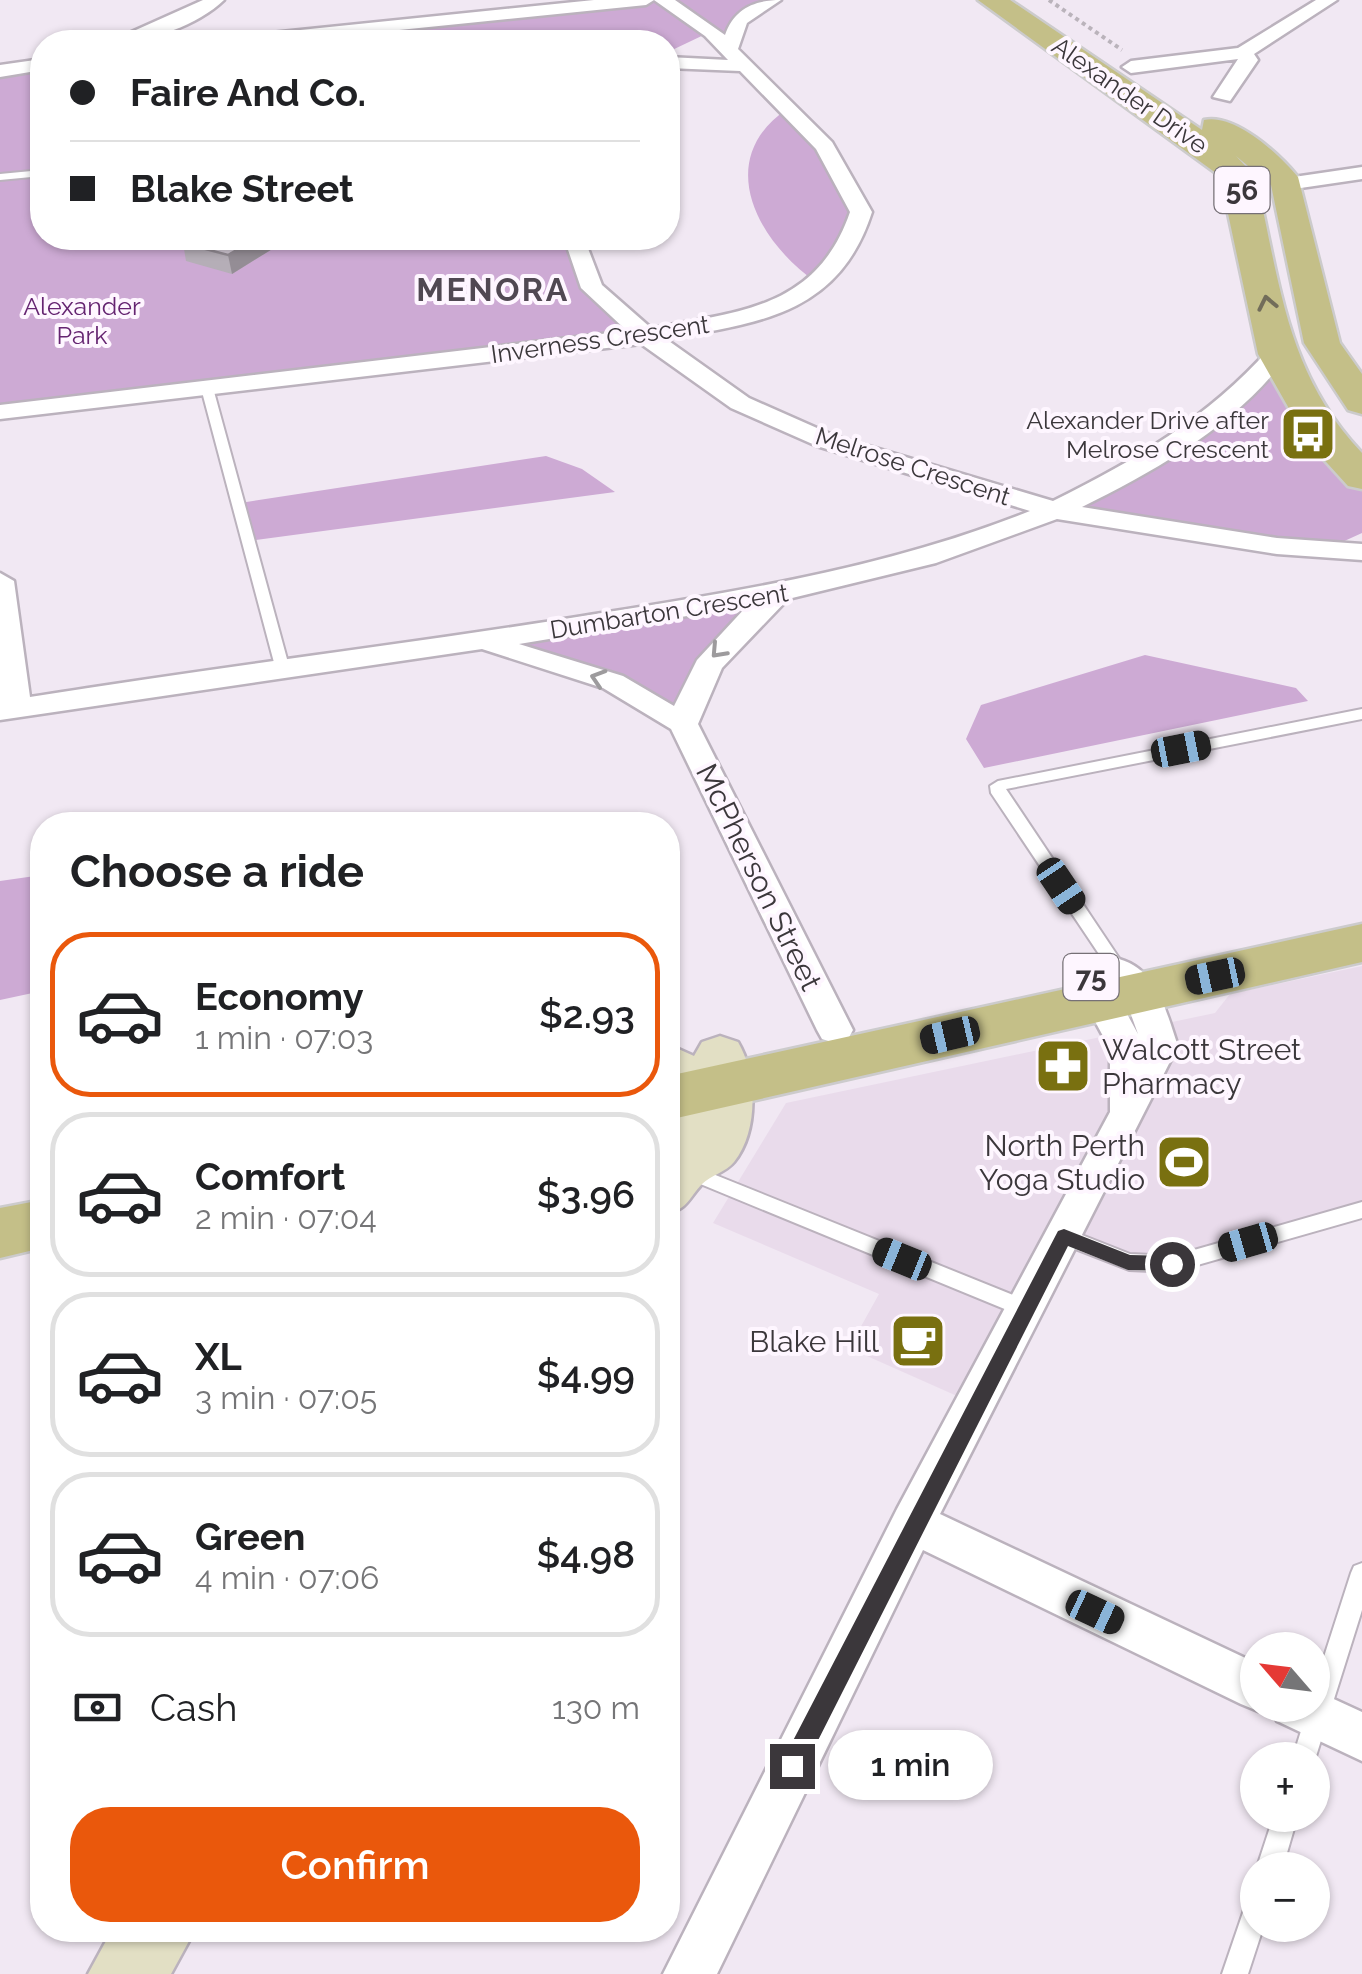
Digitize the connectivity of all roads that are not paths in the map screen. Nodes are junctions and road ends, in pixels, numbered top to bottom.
1 (215, 0) edge
2 (646, 0) edge
3 (663, 0) edge
4 (772, 0) edge
5 (992, 0) edge
6 (1032, 0) edge
7 (1328, 0) edge
8 (160, 30) edge
9 (350, 30) edge
10 (710, 32) junction
11 (680, 46) edge
12 (1242, 52) junction
13 (735, 58) junction
14 (1128, 60) junction
15 (680, 61) edge
16 (30, 66) edge
17 (0, 71) edge
18 (1222, 97) dead end
19 (1362, 173) edge
20 (30, 174) edge
21 (0, 177) edge
22 (1286, 184) junction
23 (578, 250) edge
24 (646, 336) junction
25 (1277, 354) junction
26 (206, 388) junction
27 (1362, 402) edge
28 (0, 412) edge
29 (1362, 477) edge
30 (1060, 511) junction
31 (1362, 542) edge
32 (1330, 548) junction
33 (1362, 552) edge
34 (0, 580) edge
35 (776, 594) junction
36 (482, 642) junction
37 (283, 670) junction
38 (8, 709) edge
39 (1362, 714) edge
40 (683, 724) junction
41 (1362, 918) edge
42 (1362, 943) edge
43 (1121, 988) junction
44 (836, 1030) junction
45 (688, 1078) edge
46 (680, 1141) edge
47 (680, 1183) edge
48 (1362, 1210) edge
49 (30, 1227) edge
50 (0, 1234) edge
51 (1064, 1236) junction
52 (1026, 1309) junction
53 (913, 1523) junction
54 (1362, 1573) edge
55 (1240, 1679) edge
56 (1305, 1727) edge
57 (1362, 1737) edge
58 (149, 1942) edge
59 (1246, 1942) edge
60 (126, 1974) edge
61 (689, 1974) edge
62 (1235, 1974) edge

1 - 8 street
2 - 9 street
3 - 10 street, Inverness Crescent
4 - 13 street
25 -> 5 main road, Alexander Drive / 56
6 - 14 main road, Alexander Drive / 56
7 - 12 street
10 - 11 street
10 - 13 street, Inverness Crescent
12 - 14 street
12 - 18 street
13 - 15 street
13 - 24 street, Inverness Crescent
14 - 22 main road, Alexander Drive / 56
16 - 17 street
19 - 22 street
20 - 21 lane
22 - 27 main road, 56
23 - 24 street, Melrose Crescent
24 - 26 street, Inverness Crescent
24 - 30 street, Melrose Crescent
25 - 29 main road, Alexander Drive / 56
25 - 30 street, Dumbarton Crescent
26 - 28 street, Inverness Crescent
26 - 37 lane
30 - 32 street, Melrose Crescent
30 - 35 street, Dumbarton Crescent
31 - 32 street, Melrose Crescent
32 - 33 street, Melrose Crescent
34 - 38 street
35 - 36 street, Dumbarton Crescent
35 -> 40 street
36 - 37 street, Dumbarton Crescent
40 -> 36 street
37 - 38 street, Dumbarton Crescent
39 - 43 lane
40 - 44 street, McPherson Street
41 - 43 main road, 75
42 - 43 main road, 75
43 - 44 main road, 75
43 - 45 main road, 75
43 - 51 street
44 - 45 main road, 75
45 - 46 street
47 - 52 lane
48 - 51 lane
49 - 50 main road
51 - 52 street
52 - 53 street
53 - 55 street
53 - 61 street
54 - 56 lane
56 - 57 street
58 - 60 street
59 - 62 lane

